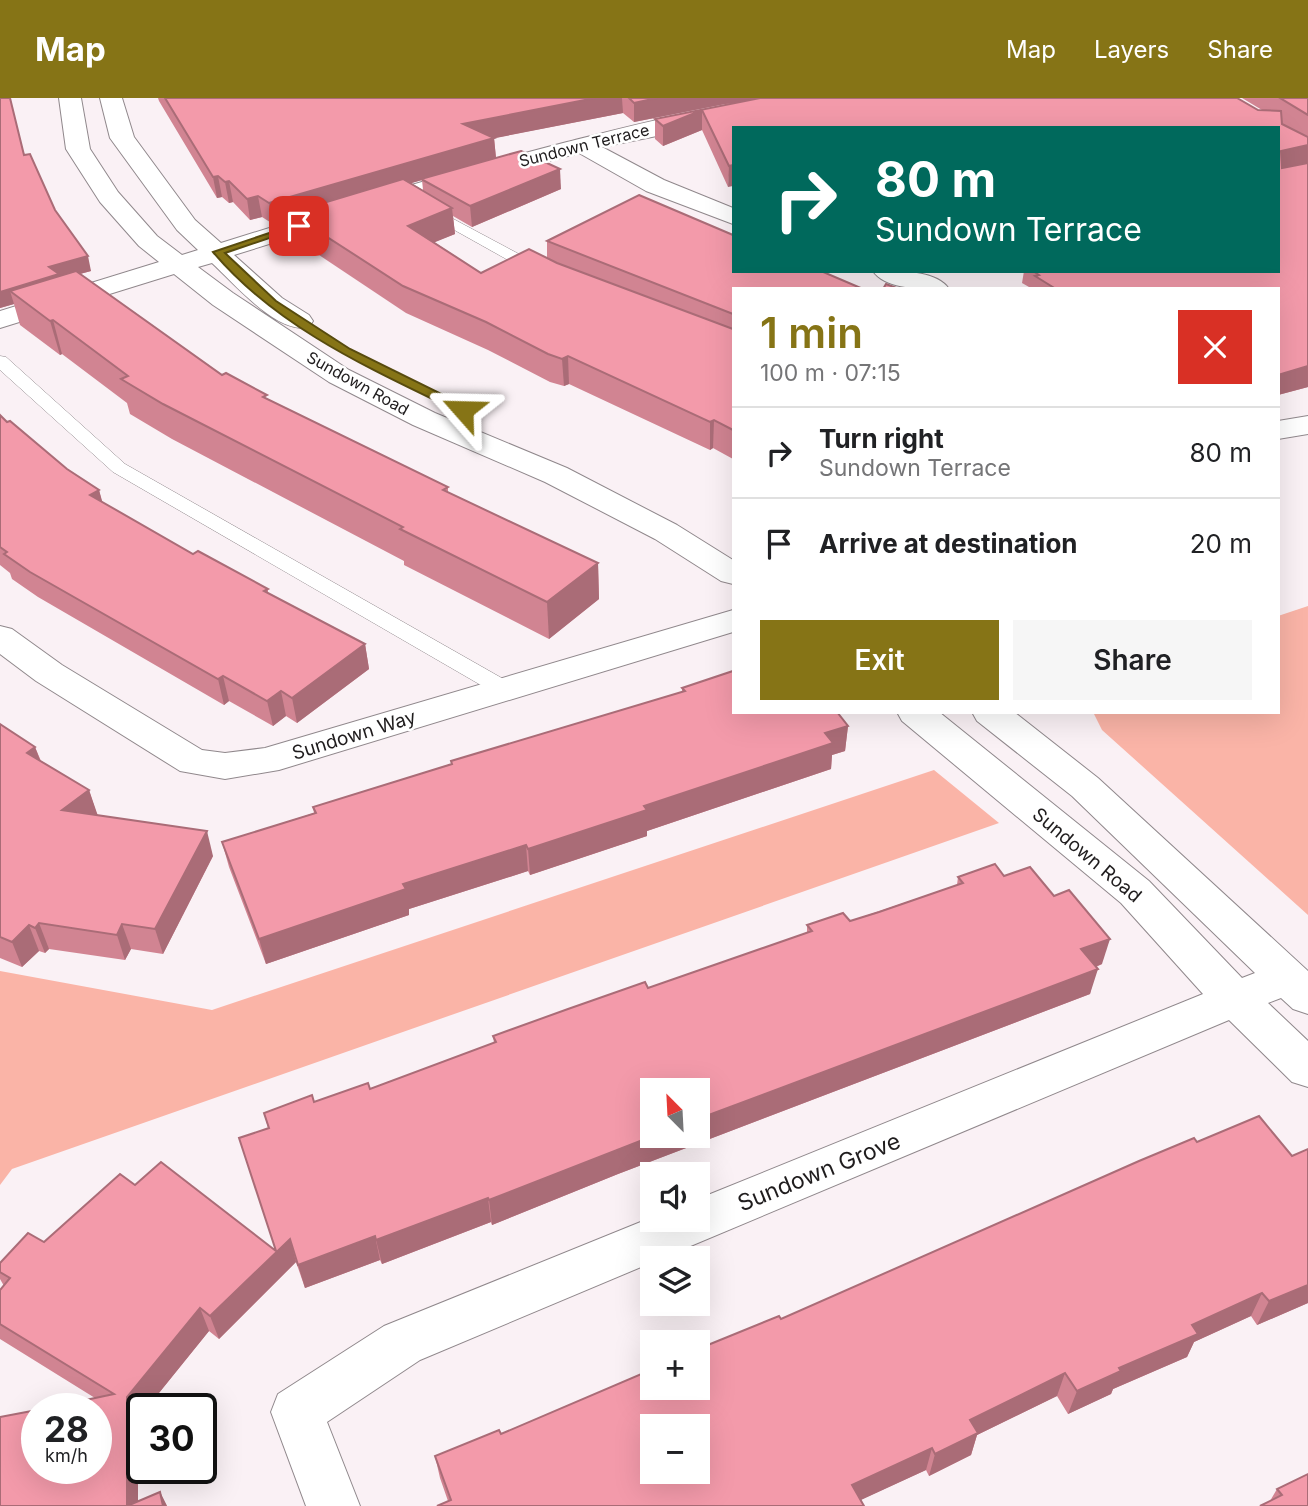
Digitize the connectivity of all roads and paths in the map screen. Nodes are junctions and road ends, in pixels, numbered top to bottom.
1 (70, 98) edge
2 (111, 98) edge
3 (811, 98) edge
4 (582, 145) junction
5 (403, 194) junction
6 (732, 217) edge
7 (218, 252) junction
8 (177, 265) junction
9 (903, 273) edge
10 (554, 279) edge
11 (932, 287) edge
12 (0, 320) edge
13 (0, 361) edge
14 (1308, 425) edge
15 (1280, 430) edge
16 (732, 543) edge
17 (732, 573) edge
18 (732, 621) edge
19 (0, 637) edge
20 (506, 690) junction
21 (917, 714) edge
22 (993, 714) edge
23 (1298, 987) edge
24 (1236, 1000) junction
25 (1308, 1069) edge
26 (333, 1506) edge

1 - 8 street, Sundown Road
2 - 7 street, Sundown Road
3 - 4 street, Sundown Terrace
4 - 5 street, Sundown Terrace
4 - 6 street
5 - 7 street, Sundown Terrace
5 - 10 lane
7 - 8 street, Sundown Terrace
7 - 16 street, Sundown Road
8 - 12 street, Sundown Terrace
8 - 17 street, Sundown Road
9 - 11 street
13 - 20 lane
14 - 15 street
18 - 20 street, Sundown Way
19 - 20 street, Sundown Way
21 - 24 street, Sundown Road
22 - 23 street
23 - 24 street, Sundown Grove
24 - 25 street, Sundown Road
24 - 26 street, Sundown Grove

